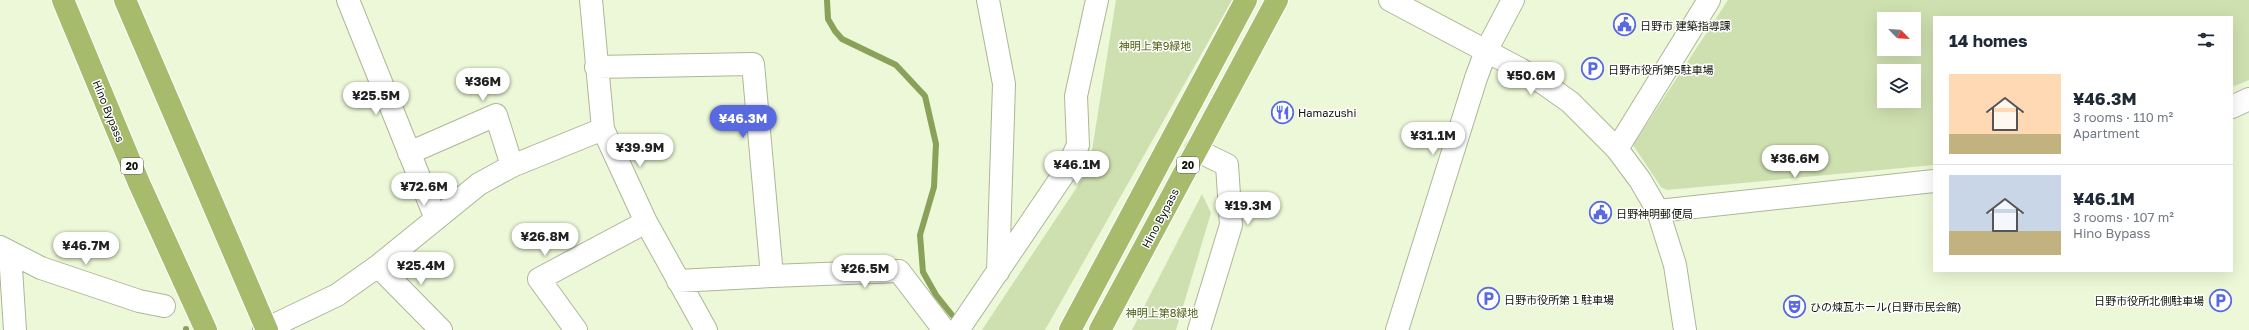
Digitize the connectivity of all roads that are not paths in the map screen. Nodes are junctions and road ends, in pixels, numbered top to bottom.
1 (64, 0) edge
2 (125, 0) edge
3 (348, 0) edge
4 (591, 0) edge
5 (988, 0) edge
6 (1097, 0) edge
7 (1246, 0) edge
8 (1277, 0) edge
9 (1390, 0) edge
10 (1513, 0) edge
11 (1709, 0) edge
12 (1486, 51) junction
13 (596, 67) junction
14 (2249, 99) edge
15 (2233, 107) edge
16 (603, 129) junction
17 (1196, 150) junction
18 (1617, 150) junction
19 (409, 153) junction
20 (512, 166) junction
21 (1933, 181) edge
22 (1658, 210) junction
23 (436, 220) junction
24 (646, 222) junction
25 (5, 250) edge
26 (378, 266) junction
27 (998, 272) junction
28 (772, 276) junction
29 (678, 281) junction
30 (164, 306) dead end
31 (15, 330) edge
32 (206, 330) edge
33 (266, 330) edge
34 (441, 330) edge
35 (576, 330) edge
36 (706, 330) edge
37 (944, 330) edge
38 (958, 330) edge
39 (1070, 330) edge
40 (1100, 330) edge
41 (1199, 330) edge
42 (1396, 330) edge
43 (1685, 330) edge

1 - 32 highway, Hino Bypass / 20
2 - 33 highway
3 - 19 street
4 - 13 street
5 - 27 street
6 - 27 street
7 - 39 highway, 20
8 - 17 highway, Hino Bypass / 20
9 - 12 street
10 - 12 street
11 - 18 street
12 - 18 street
12 - 42 street
13 - 16 street
13 - 28 street
14 - 15 street
16 - 20 street
16 - 24 street
17 - 40 highway, Hino Bypass / 20
17 - 41 street
18 - 22 street
19 - 20 street
19 - 23 street
20 - 23 street
21 - 22 street
22 - 43 street
23 - 26 street
24 - 29 street
24 - 35 street
25 - 30 street
25 - 31 street
26 - 33 street
26 - 34 street
27 - 38 street
28 - 29 street
28 - 37 street
29 - 36 street

